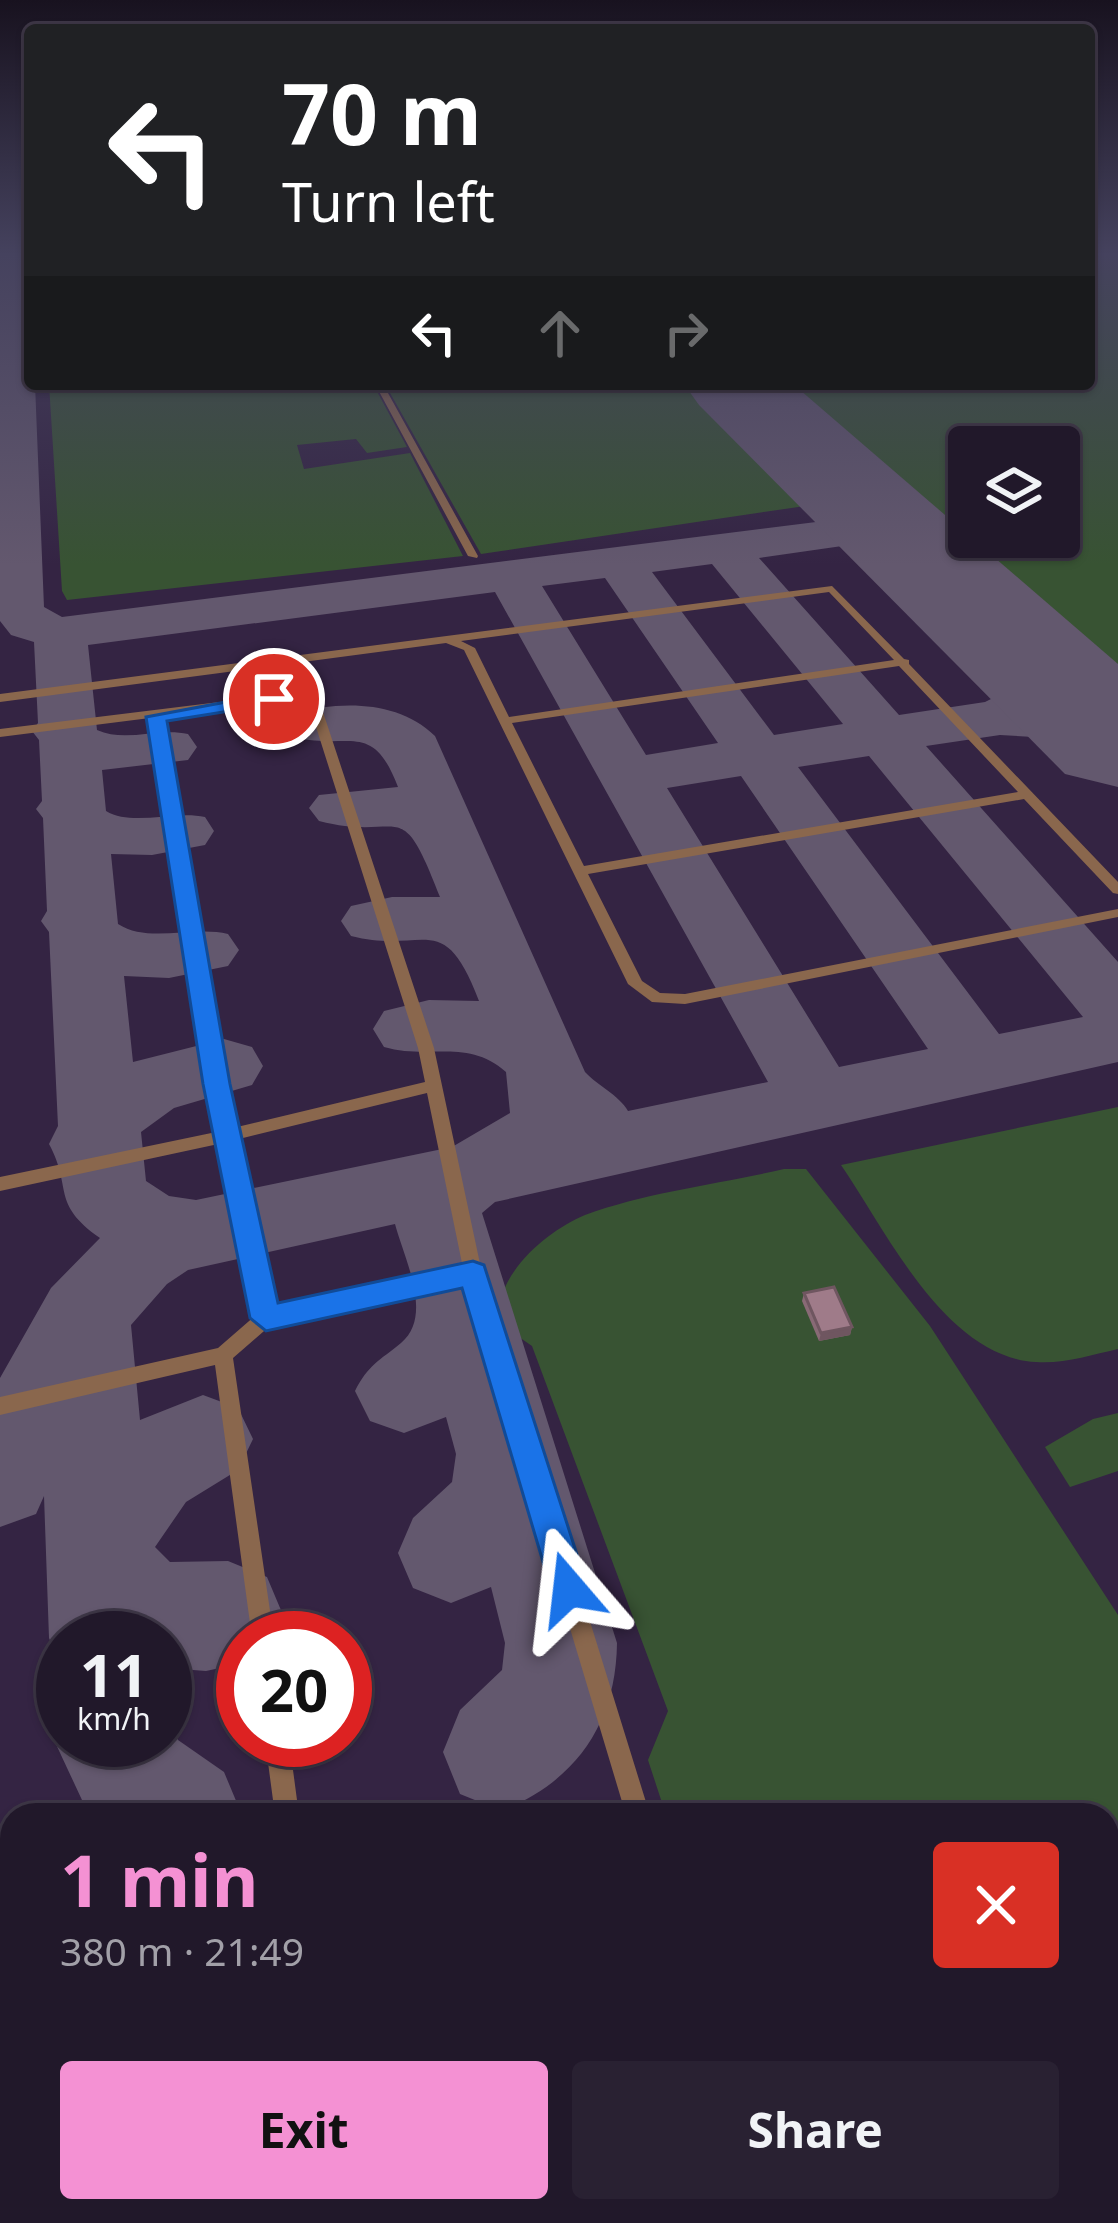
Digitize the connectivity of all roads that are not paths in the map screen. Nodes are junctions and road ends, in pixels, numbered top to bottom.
1 (382, 390) edge
2 (473, 556) dead end
3 (486, 633) junction
4 (440, 639) junction
5 (469, 648) junction
6 (905, 662) junction
7 (0, 698) edge
8 (156, 717) junction
9 (505, 721) junction
10 (0, 733) edge
11 (1028, 794) junction
12 (580, 871) junction
13 (1118, 890) edge
14 (1118, 913) edge
15 (432, 1087) junction
16 (230, 1135) junction
17 (0, 1184) edge
18 (473, 1274) junction
19 (266, 1318) junction
20 (223, 1354) junction
21 (0, 1406) edge
22 (258, 1611) edge
23 (281, 1767) edge
24 (285, 1803) edge
25 (634, 1803) edge

1 - 2 lane
3 - 4 lane
3 - 5 lane
3 - 6 lane
4 - 5 lane
4 - 7 lane
5 - 9 lane
6 - 9 lane
6 - 11 lane
8 - 10 lane
8 - 15 lane
8 - 16 lane
9 - 12 lane
11 - 12 lane
11 - 13 lane
12 - 14 lane
15 - 16 lane
15 - 18 lane
16 - 17 lane
16 - 19 lane
18 - 19 lane
18 - 25 lane
19 - 20 lane
20 - 21 lane
20 - 22 lane
23 - 24 lane

